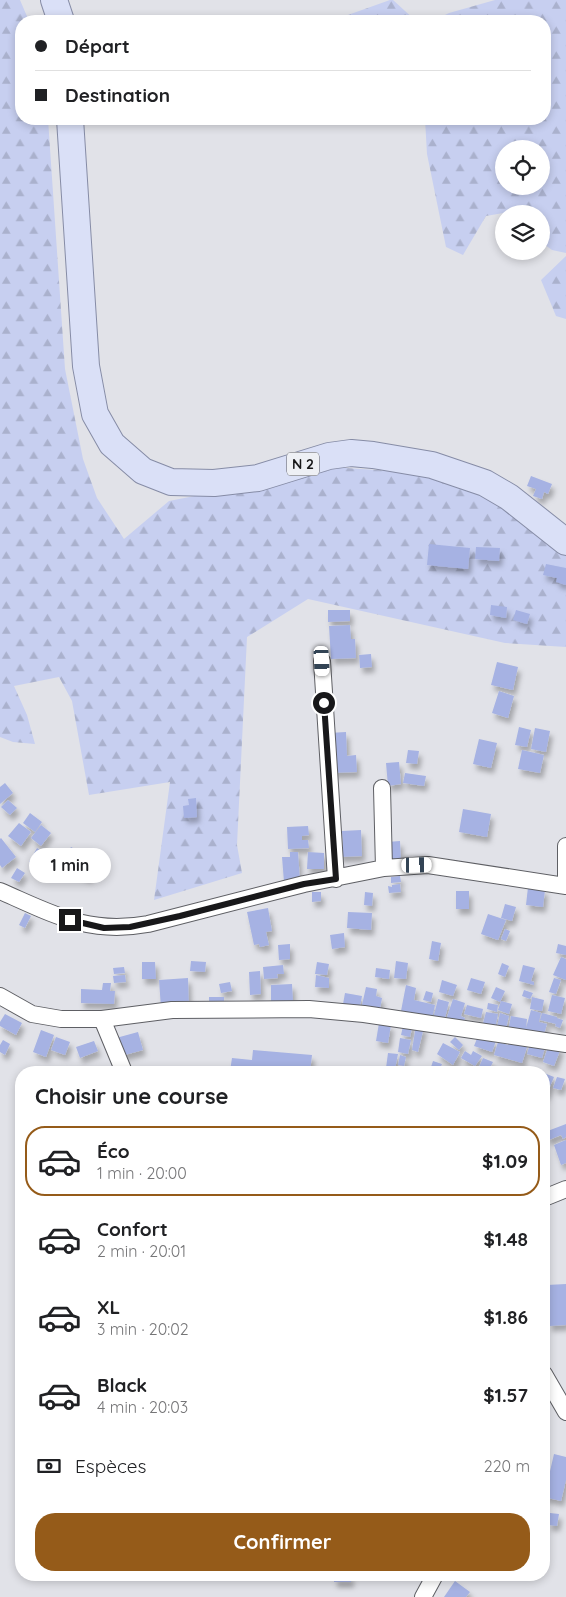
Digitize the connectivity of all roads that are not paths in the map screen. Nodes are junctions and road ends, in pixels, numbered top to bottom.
1 (54, 0) edge
2 (59, 15) edge
3 (70, 125) edge
4 (566, 542) edge
5 (322, 661) dead end
6 (382, 788) dead end
7 (566, 846) edge
8 (384, 868) junction
9 (336, 879) junction
10 (566, 886) edge
11 (0, 890) edge
12 (0, 996) edge
13 (102, 1019) junction
14 (566, 1044) edge
15 (122, 1066) edge
16 (566, 1189) edge
17 (550, 1196) edge
18 (551, 1383) edge
19 (566, 1412) edge
20 (432, 1581) edge
21 (423, 1597) edge

1 - 2 main road
3 - 4 main road, N 2
5 - 9 street
6 - 8 street
7 - 10 street
8 - 9 street
8 - 10 street
9 - 11 street
12 - 13 street
13 - 14 street
13 - 15 street
16 - 17 street
18 - 19 street
20 - 21 street

